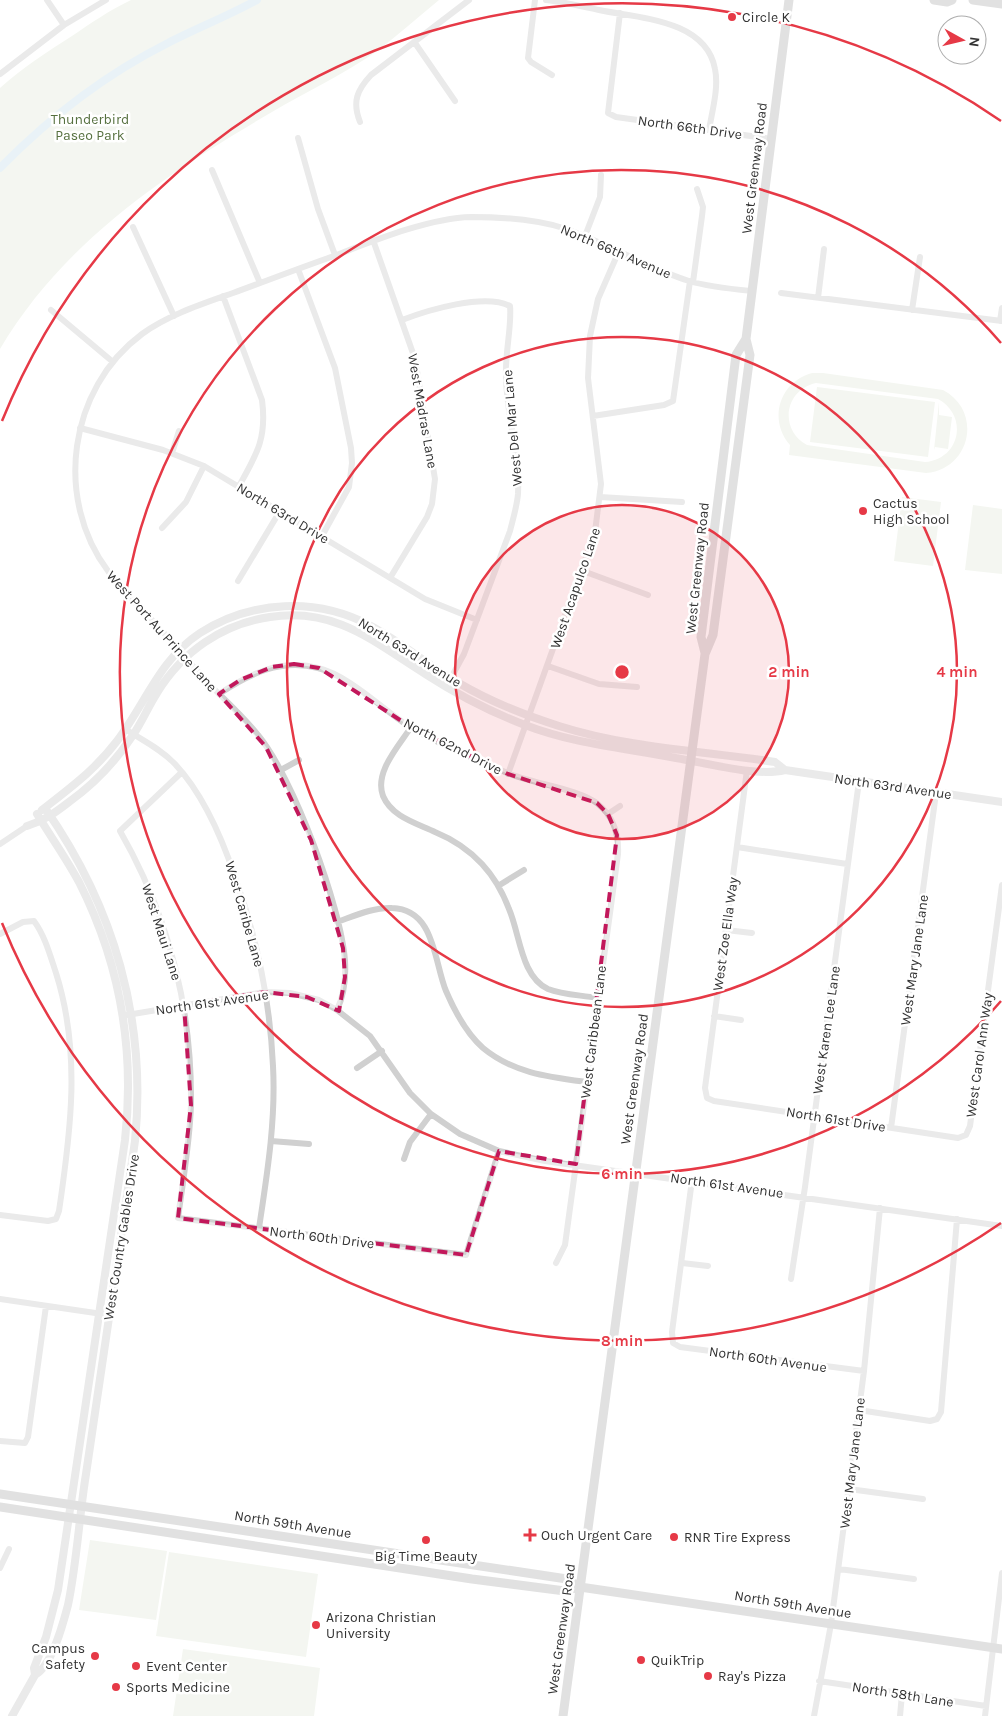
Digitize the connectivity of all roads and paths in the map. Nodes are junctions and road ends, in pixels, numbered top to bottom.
1 (47, 0) edge
2 (106, 0) edge
3 (469, 0) edge
4 (534, 0) edge
5 (546, 0) edge
6 (789, 0) edge
7 (934, 0) edge
8 (952, 0) edge
9 (974, 0) edge
10 (555, 1) edge
11 (563, 1) edge
12 (1002, 4) edge
13 (620, 13) junction
14 (64, 26) junction
15 (415, 43) junction
16 (0, 74) edge
17 (552, 75) dead end
18 (455, 101) dead end
19 (360, 122) dead end
20 (709, 130) junction
21 (298, 138) dead end
22 (772, 139) junction
23 (212, 170) dead end
24 (601, 175) dead end
25 (697, 189) dead end
26 (132, 227) dead end
27 (584, 236) junction
28 (373, 240) junction
29 (824, 249) dead end
30 (619, 251) junction
31 (335, 255) junction
32 (920, 257) dead end
33 (298, 269) junction
34 (692, 282) junction
35 (260, 283) junction
36 (752, 291) junction
37 (781, 293) dead end
38 (223, 296) junction
39 (818, 298) junction
40 (1002, 308) edge
41 (51, 310) dead end
42 (912, 310) junction
43 (174, 316) junction
44 (402, 320) junction
45 (1001, 321) edge
46 (746, 338) junction
47 (113, 362) junction
48 (593, 416) junction
49 (80, 428) junction
50 (179, 431) dead end
51 (172, 453) junction
52 (204, 466) junction
53 (239, 486) junction
54 (720, 488) junction
55 (731, 494) junction
56 (600, 497) junction
57 (682, 502) dead end
58 (280, 511) junction
59 (162, 528) dead end
60 (322, 536) junction
61 (583, 571) junction
62 (390, 578) junction
63 (238, 581) dead end
64 (648, 595) dead end
65 (477, 620) junction
66 (179, 649) junction
67 (705, 654) junction
68 (185, 658) junction
69 (548, 666) junction
70 (451, 678) junction
71 (155, 679) junction
72 (163, 685) junction
73 (446, 687) junction
74 (637, 687) dead end
75 (219, 694) junction
76 (529, 716) junction
77 (526, 726) junction
78 (411, 727) junction
79 (125, 730) junction
80 (133, 734) junction
81 (692, 750) junction
82 (299, 760) dead end
83 (691, 761) junction
84 (747, 770) junction
85 (785, 770) junction
86 (279, 771) junction
87 (182, 772) junction
88 (508, 774) junction
89 (859, 781) junction
90 (936, 792) junction
91 (1002, 802) edge
92 (620, 806) dead end
93 (45, 808) junction
94 (37, 814) junction
95 (608, 814) junction
96 (50, 816) junction
97 (41, 822) junction
98 (28, 826) junction
99 (0, 844) edge
100 (737, 847) junction
101 (848, 864) junction
102 (524, 870) dead end
103 (1002, 884) edge
104 (498, 886) junction
105 (337, 922) junction
106 (726, 930) junction
107 (752, 933) dead end
108 (0, 934) edge
109 (265, 992) junction
110 (597, 998) junction
111 (184, 1006) junction
112 (337, 1010) junction
113 (132, 1014) junction
114 (123, 1015) junction
115 (714, 1016) junction
116 (741, 1020) dead end
117 (382, 1051) junction
118 (357, 1068) dead end
119 (587, 1082) junction
120 (707, 1098) joint
121 (431, 1114) junction
122 (814, 1115) junction
123 (891, 1128) junction
124 (966, 1135) joint
125 (271, 1141) junction
126 (309, 1144) dead end
127 (499, 1151) junction
128 (404, 1159) dead end
129 (576, 1164) junction
130 (636, 1172) junction
131 (692, 1180) junction
132 (803, 1196) junction
133 (880, 1208) junction
134 (0, 1215) edge
135 (178, 1218) joint
136 (957, 1219) junction
137 (1002, 1226) edge
138 (260, 1228) junction
139 (556, 1262) dead end
140 (682, 1263) junction
141 (708, 1266) dead end
142 (791, 1279) dead end
143 (0, 1299) edge
144 (46, 1306) junction
145 (100, 1313) junction
146 (109, 1315) junction
147 (864, 1371) junction
148 (859, 1410) junction
149 (0, 1441) edge
150 (849, 1489) junction
151 (0, 1494) edge
152 (923, 1499) dead end
153 (76, 1506) junction
154 (0, 1507) edge
155 (75, 1518) junction
156 (9, 1549) dead end
157 (443, 1560) junction
158 (0, 1568) edge
159 (500, 1568) junction
160 (839, 1569) junction
161 (1002, 1573) edge
162 (442, 1575) junction
163 (914, 1579) dead end
164 (498, 1582) junction
165 (580, 1586) junction
166 (1001, 1593) edge
167 (831, 1624) junction
168 (998, 1648) edge
169 (35, 1675) junction
170 (819, 1681) junction
171 (902, 1694) junction
172 (986, 1706) junction
173 (12, 1716) edge
174 (563, 1716) edge
175 (814, 1716) edge
176 (900, 1716) edge
177 (985, 1716) edge

1 - 14 street
2 - 14 street
3 - 15 street
4 - 17 street
5 - 10 street
6 - 22 main road, West Greenway Road
7 - 8 main road
9 - 12 main road
10 - 11 street
11 - 13 street
13 - 20 street
13 - 20 street, North 66th Drive
14 - 16 street
15 - 18 street
15 - 19 street
20 - 22 street, North 66th Drive
21 - 31 street
22 - 36 main road, West Greenway Road
23 - 35 street
24 - 27 street
25 - 34 street
26 - 43 street
27 - 28 street, North 66th Avenue
27 - 30 street, North 66th Avenue
28 - 31 street, North 66th Avenue
28 - 44 street, West Madras Lane
29 - 39 street
30 - 34 street, North 66th Avenue
30 - 48 street, West Acapulco Lane
31 - 33 street, North 66th Avenue
32 - 42 street
33 - 35 street, North 66th Avenue
33 - 60 street
34 - 36 street, North 66th Avenue
34 - 48 street
35 - 38 street, North 66th Avenue
36 - 46 main road, West Greenway Road
37 - 39 street
38 - 43 street, West Port Au Prince Lane
38 - 53 street
39 - 42 street
40 - 45 street
41 - 47 street
42 - 45 street
43 - 47 street, West Port Au Prince Lane
44 - 62 street, West Madras Lane
44 - 65 street, West Del Mar Lane
46 - 54 main road, West Greenway Road
46 - 55 main road, West Greenway Road
47 - 49 street, West Port Au Prince Lane
48 - 56 street, West Acapulco Lane
49 - 51 street, North 63rd Drive
49 - 66 street, West Port Au Prince Lane
50 - 51 street
51 - 52 street, North 63rd Drive
52 - 53 street, North 63rd Drive
52 - 59 street
53 - 58 street, North 63rd Drive
54 - 55 main road
54 - 67 main road, West Greenway Road
55 - 67 main road, West Greenway Road
56 - 57 street
56 - 61 street, West Acapulco Lane
58 - 60 street, North 63rd Drive
58 - 63 street
60 - 62 street, North 63rd Drive
61 - 64 street
61 - 69 street, West Acapulco Lane
62 - 65 street, North 63rd Drive
65 - 70 street, West Del Mar Lane
66 - 68 street, West Port Au Prince Lane
66 - 70 street, North 63rd Avenue
66 - 71 street, North 63rd Avenue
67 - 81 main road, West Greenway Road
68 - 72 street, North 63rd Avenue
68 - 73 street, North 63rd Avenue
68 - 75 street, West Port Au Prince Lane
69 - 74 street
69 - 76 street, West Acapulco Lane
70 - 73 street, West Del Mar Lane
70 - 76 street, North 63rd Avenue
71 - 72 street
71 - 79 street, North 63rd Avenue
72 - 80 street, North 63rd Avenue
73 - 77 street, North 63rd Avenue
75 - 78 street, North 62nd Drive
75 - 86 street, West Port Au Prince Lane
76 - 77 street, West Acapulco Lane
76 - 81 street, North 63rd Avenue
77 - 83 street, North 63rd Avenue
77 - 88 street, West Acapulco Lane
78 - 88 street, North 62nd Drive
78 - 104 street
79 - 80 street, West Caribe Lane
79 - 93 street, North 63rd Avenue
80 - 87 street, West Caribe Lane
80 - 96 street, North 63rd Avenue
81 - 83 main road, West Greenway Road
81 - 85 street, North 63rd Avenue
82 - 86 street
83 - 84 street, North 63rd Avenue
83 - 130 main road, West Greenway Road
84 - 85 street, North 63rd Avenue
84 - 100 street, West Zoe Ella Way
85 - 89 street, North 63rd Avenue
86 - 105 street, West Port Au Prince Lane
87 - 109 street, West Caribe Lane
87 - 111 street, West Maui Lane
88 - 95 street, North 62nd Drive
89 - 90 street, North 63rd Avenue
89 - 101 street, West Karen Lee Lane
90 - 91 street, North 63rd Avenue
90 - 123 street, West Mary Jane Lane
92 - 95 street
93 - 94 street, North 63rd Avenue
93 - 96 street, West Country Gables Drive
94 - 97 street, West Country Gables Drive
94 - 98 street, North 63rd Avenue
95 - 110 street, West Caribbean Lane
96 - 97 street, North 63rd Avenue
96 - 113 street, West Country Gables Drive
97 - 98 street, North 63rd Avenue
97 - 114 street, West Country Gables Drive
98 - 99 street, North 63rd Avenue
100 - 101 street
100 - 106 street, West Zoe Ella Way
101 - 122 street, West Karen Lee Lane
102 - 104 street
103 - 124 street, West Carol Ann Way
104 - 110 street
105 - 112 street, West Port Au Prince Lane
105 - 119 street
106 - 107 street
106 - 115 street, West Zoe Ella Way
108 - 134 street
109 - 111 street, North 61st Avenue
109 - 112 street, North 61st Avenue
109 - 125 street, West Caribe Lane
110 - 119 street, West Caribbean Lane
111 - 113 street, North 61st Avenue
111 - 135 street, West Maui Lane
112 - 117 street, North 61st Avenue
113 - 114 street, North 61st Avenue
113 - 146 street, West Country Gables Drive
114 - 145 street, West Country Gables Drive
115 - 116 street
115 - 120 street, West Zoe Ella Way
117 - 118 street
117 - 121 street, North 61st Avenue
119 - 129 street, West Caribbean Lane
120 - 122 street, North 61st Drive
121 - 127 street, North 61st Avenue
121 - 128 street
122 - 123 street, North 61st Drive
122 - 132 street, West Karen Lee Lane
123 - 124 street, North 61st Drive
125 - 126 street
125 - 138 street, West Caribe Lane
127 - 129 street, North 61st Avenue
127 - 138 street, North 60th Drive
129 - 130 street, North 61st Avenue
129 - 139 street, West Caribbean Lane
130 - 131 street, North 61st Avenue
130 - 165 main road, West Greenway Road
131 - 132 street, North 61st Avenue
131 - 140 street
132 - 133 street, North 61st Avenue
132 - 142 street, West Karen Lee Lane
133 - 136 street, North 61st Avenue
133 - 147 street, West Mary Jane Lane
135 - 138 street, North 60th Drive
136 - 137 street, North 61st Avenue
136 - 148 street
140 - 141 street
140 - 147 street, North 60th Avenue
143 - 144 street
144 - 145 street
144 - 149 street
145 - 146 street
145 - 153 street, West Country Gables Drive
146 - 153 street, West Country Gables Drive
147 - 148 street, West Mary Jane Lane
148 - 150 street, West Mary Jane Lane
150 - 152 street
150 - 160 street, West Mary Jane Lane
151 - 153 main road, North 59th Avenue
153 - 155 street, West Country Gables Drive
153 - 157 main road, North 59th Avenue
154 - 155 main road, North 59th Avenue
155 - 162 main road, North 59th Avenue
155 - 169 street, West Country Gables Drive
155 - 169 street, West Country Gables Drive
156 - 158 street
157 - 159 main road, North 59th Avenue
157 - 162 main road
159 - 164 main road
159 - 165 main road, North 59th Avenue
160 - 163 street
160 - 167 street, West Mary Jane Lane
161 - 166 street
162 - 164 main road, North 59th Avenue
164 - 165 main road, North 59th Avenue
165 - 167 main road, North 59th Avenue
165 - 174 main road, West Greenway Road
166 - 168 street
167 - 168 main road, North 59th Avenue
167 - 170 street, West Mary Jane Lane
168 - 172 street
169 - 173 street, West Country Gables Drive
170 - 171 street, North 58th Lane
170 - 175 street, West Mary Jane Lane
171 - 172 street, North 58th Lane
171 - 176 street
172 - 177 street

